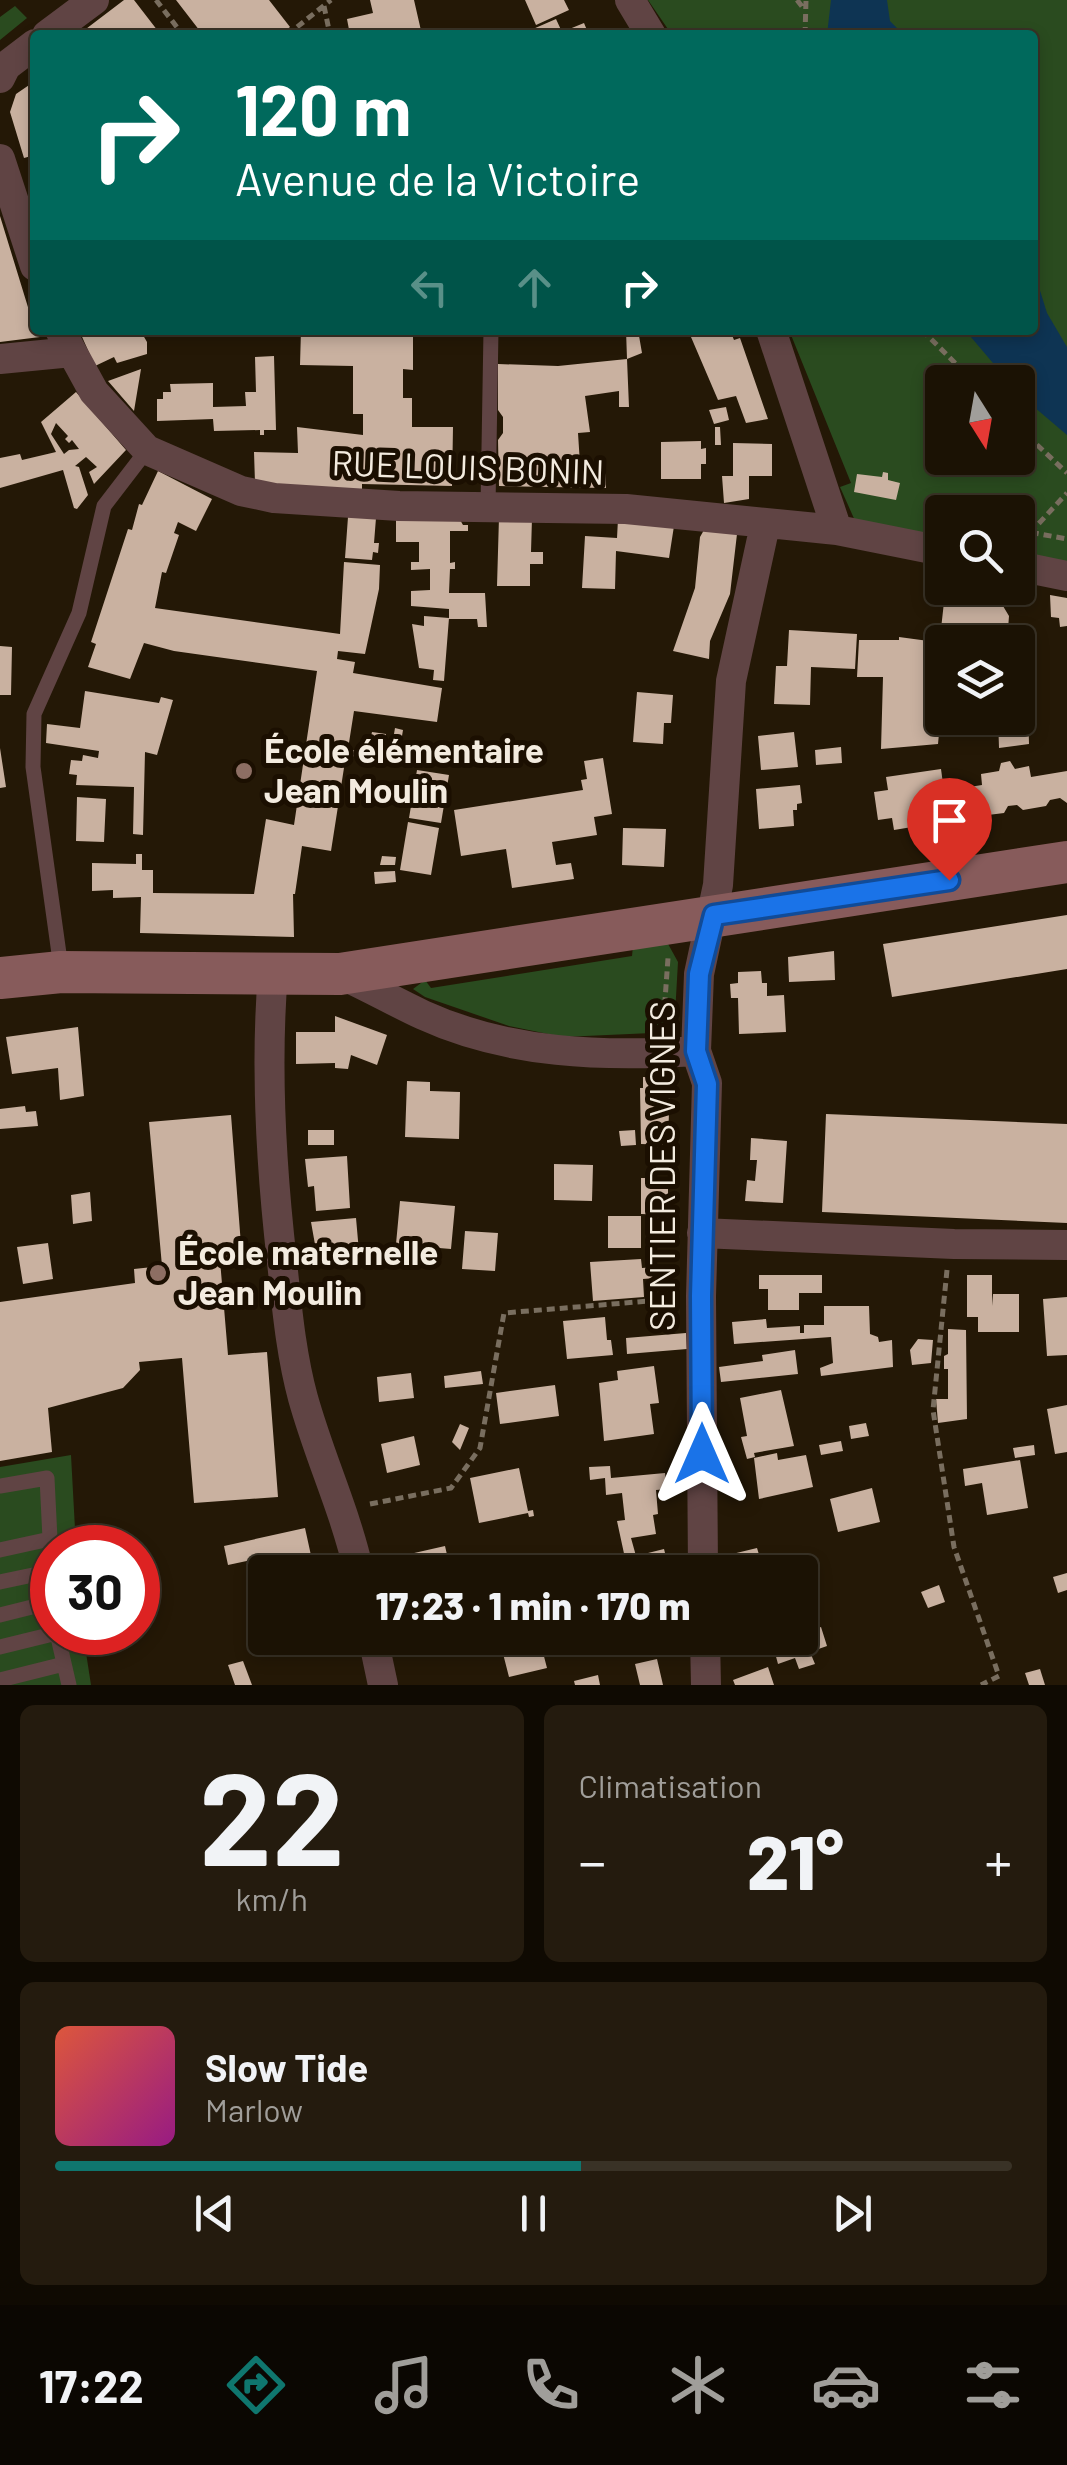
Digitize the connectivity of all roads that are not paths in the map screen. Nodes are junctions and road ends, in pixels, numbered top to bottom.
1 (94, 0) edge
2 (630, 0) edge
3 (54, 30) edge
4 (648, 30) edge
5 (30, 48) edge
6 (0, 78) edge
7 (0, 159) edge
8 (30, 251) edge
9 (491, 335) edge
10 (773, 335) edge
11 (66, 341) edge
12 (0, 359) edge
13 (146, 450) junction
14 (488, 507) junction
15 (766, 525) junction
16 (837, 530) junction
17 (925, 548) edge
18 (1035, 569) edge
19 (1067, 576) edge
20 (1067, 862) edge
21 (693, 918) junction
22 (62, 972) junction
23 (273, 973) junction
24 (340, 974) junction
25 (0, 978) edge
26 (696, 1051) junction
27 (702, 1232) junction
28 (1067, 1245) edge
29 (0, 1486) edge
30 (49, 1525) edge
31 (30, 1543) edge
32 (0, 1550) edge
33 (355, 1555) edge
34 (703, 1555) edge
35 (30, 1573) edge
36 (0, 1582) edge
37 (30, 1608) edge
38 (0, 1615) edge
39 (0, 1646) edge
40 (377, 1655) edge
41 (705, 1655) edge
42 (64, 1664) junction
43 (0, 1680) edge
44 (70, 1685) edge
45 (383, 1685) edge
46 (706, 1685) edge

1 - 3 street
2 - 4 street
5 - 6 street
7 - 8 street
9 - 14 lane
10 - 16 street
11 - 12 street
11 - 13 street, RUE LOUIS BONIN
13 - 14 street, RUE LOUIS BONIN
13 - 22 lane
14 - 15 street, RUE LOUIS BONIN
15 - 16 street, RUE LOUIS BONIN
15 - 21 street, SENTIER DES VIGNES
16 - 17 street, RUE LOUIS BONIN
18 - 19 street
20 - 21 street
21 - 24 street
21 - 26 street, SENTIER DES VIGNES
22 - 23 street
22 - 25 street
23 - 24 street
23 - 33 street
24 - 26 street
26 - 27 street, SENTIER DES VIGNES
27 - 28 street
27 - 34 street, SENTIER DES VIGNES
29 - 30 lane
31 - 32 lane
35 - 36 lane
37 - 38 lane
39 - 42 lane
40 - 45 street
41 - 46 street
42 - 43 lane
42 - 44 lane

